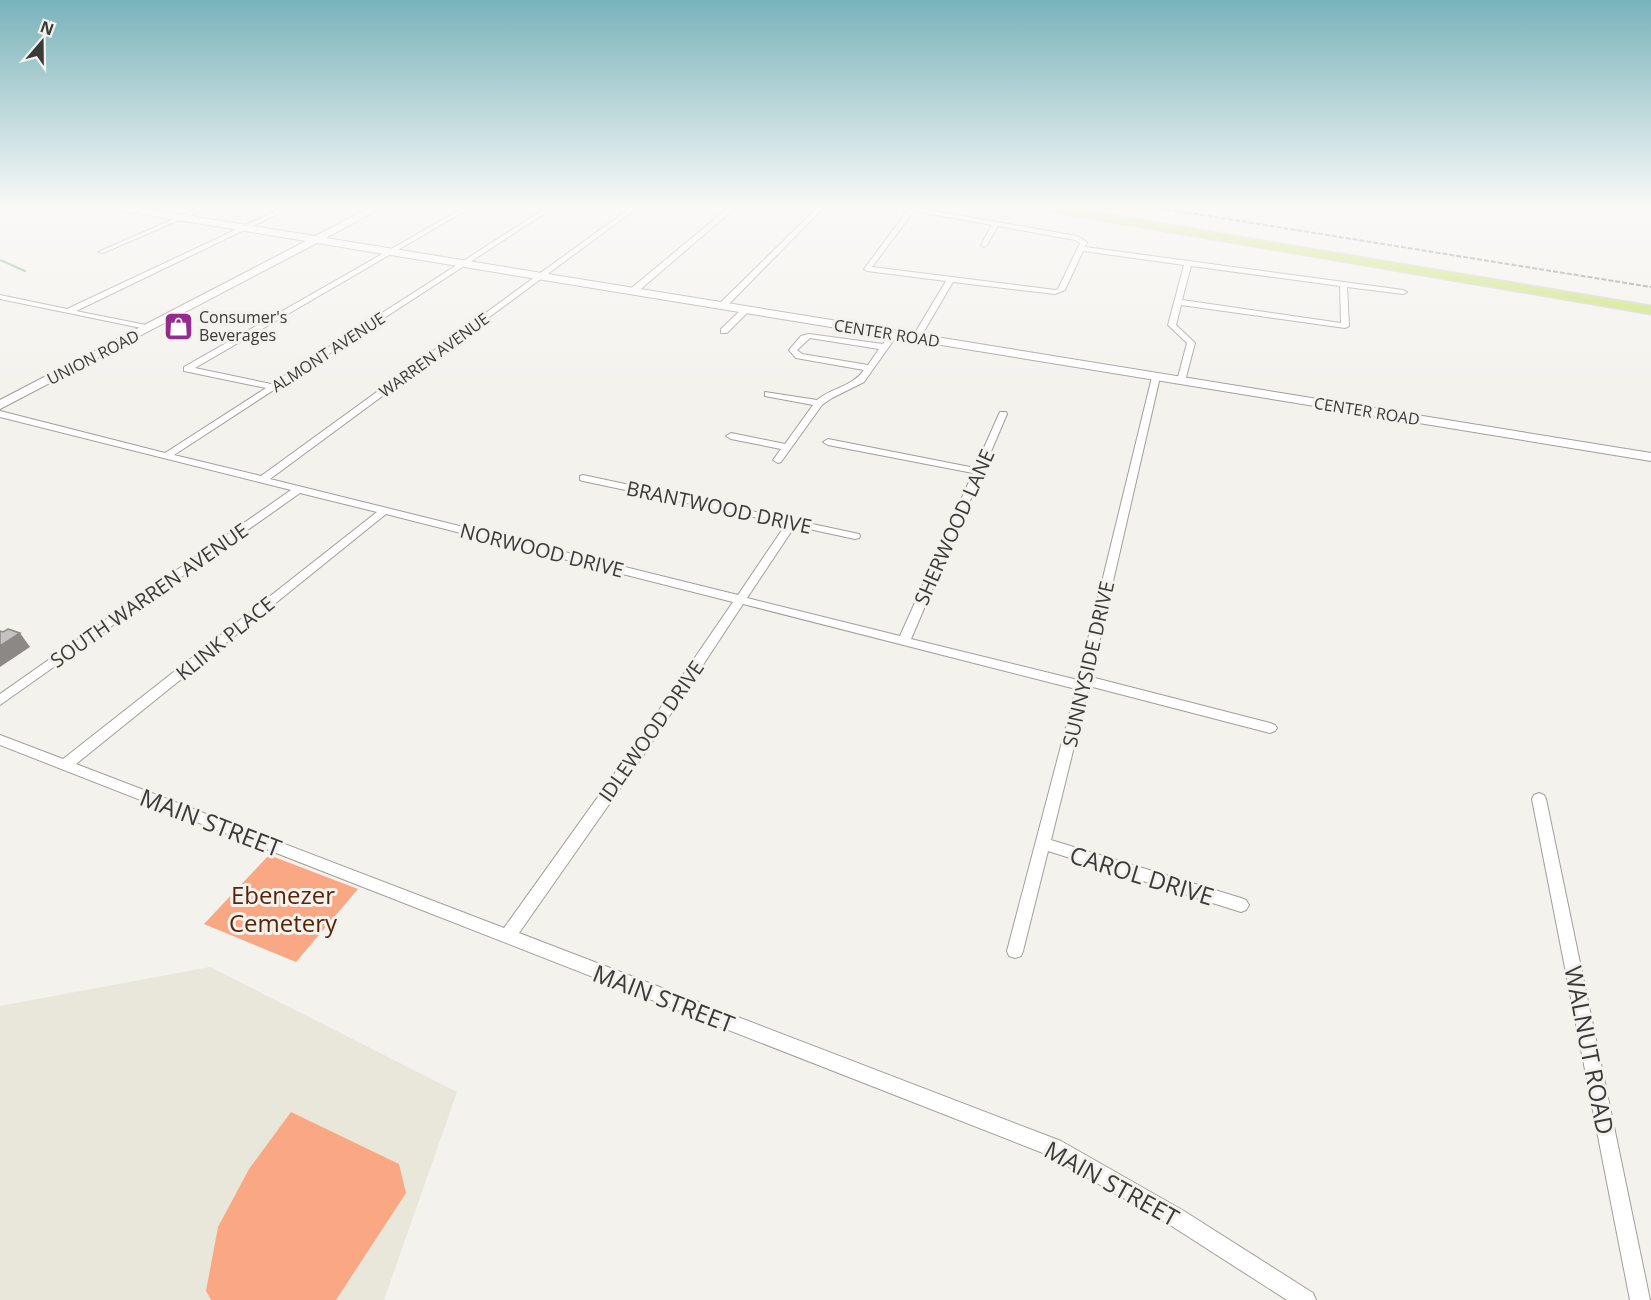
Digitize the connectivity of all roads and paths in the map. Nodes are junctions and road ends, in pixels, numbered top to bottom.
1 (159, 269) edge
2 (262, 269) edge
3 (361, 269) edge
4 (457, 269) edge
5 (493, 269) edge
6 (549, 269) edge
7 (659, 269) edge
8 (759, 269) edge
9 (867, 269) edge
10 (1071, 269) edge
11 (1187, 269) edge
12 (1230, 269) edge
13 (1407, 269) edge
14 (1479, 269) edge
15 (539, 276) junction
16 (950, 280) junction
17 (1343, 284) junction
18 (632, 291) junction
19 (1403, 292) dead end
20 (0, 297) edge
21 (1651, 297) edge
22 (1178, 302) junction
23 (722, 306) junction
24 (746, 310) junction
25 (1651, 310) edge
26 (69, 311) junction
27 (148, 328) junction
28 (724, 331) dead end
29 (894, 334) junction
30 (916, 338) junction
31 (885, 347) junction
32 (870, 368) junction
33 (1156, 377) junction
34 (1181, 381) junction
35 (273, 387) junction
36 (768, 394) dead end
37 (819, 403) junction
38 (0, 405) edge
39 (0, 414) edge
40 (1003, 414) dead end
41 (731, 436) dead end
42 (828, 442) dead end
43 (787, 447) junction
44 (166, 456) junction
45 (1651, 457) edge
46 (778, 460) dead end
47 (978, 471) junction
48 (583, 478) dead end
49 (262, 480) junction
50 (298, 489) junction
51 (384, 510) junction
52 (792, 523) junction
53 (855, 536) dead end
54 (741, 599) junction
55 (904, 641) junction
56 (1084, 683) junction
57 (0, 700) edge
58 (1270, 728) dead end
59 (0, 740) edge
60 (65, 765) junction
61 (1539, 799) dead end
62 (1044, 844) junction
63 (1240, 905) dead end
64 (507, 937) junction
65 (1015, 951) dead end
66 (1306, 1300) edge
67 (1640, 1300) edge

1 - 26 street
2 - 27 main road, UNION ROAD
3 - 35 street
4 - 35 street, ALMONT AVENUE
5 - 15 main road, CENTER ROAD
6 - 15 street, WARREN AVENUE
7 - 18 street
8 - 23 street
9 - 16 street
10 - 16 street
11 - 22 street
12 - 17 street
13 - 25 highway
14 - 21 highway
15 - 18 main road, CENTER ROAD
15 - 49 street, WARREN AVENUE
16 - 30 street
17 - 19 street
17 - 22 street
18 - 23 main road, CENTER ROAD
20 - 26 street
22 - 34 street
23 - 24 main road, CENTER ROAD
24 - 28 street
24 - 29 main road, CENTER ROAD
26 - 27 street
27 - 38 main road, UNION ROAD
29 - 30 main road, CENTER ROAD
29 - 31 street
30 - 33 main road, CENTER ROAD
31 - 32 street
31 - 32 street
32 - 37 street
33 - 34 main road, CENTER ROAD
33 - 56 street, SUNNYSIDE DRIVE
34 - 45 main road, CENTER ROAD
35 - 44 street, ALMONT AVENUE
36 - 37 street
37 - 43 street
39 - 44 street, NORWOOD DRIVE
40 - 47 street, SHERWOOD LANE
41 - 43 street
42 - 47 street
43 - 46 street
44 - 49 street, NORWOOD DRIVE
47 - 55 street, SHERWOOD LANE
48 - 52 street, BRANTWOOD DRIVE
49 - 50 street, NORWOOD DRIVE
50 - 51 street, NORWOOD DRIVE
50 - 57 street, SOUTH WARREN AVENUE
51 - 54 street, NORWOOD DRIVE
51 - 60 street, KLINK PLACE
52 - 53 street, BRANTWOOD DRIVE
52 - 54 street, IDLEWOOD DRIVE
54 - 55 street, NORWOOD DRIVE
54 - 64 street, IDLEWOOD DRIVE
55 - 56 street, NORWOOD DRIVE
56 - 58 street, NORWOOD DRIVE
56 - 62 street, SUNNYSIDE DRIVE
59 - 60 street, MAIN STREET
60 - 64 street, MAIN STREET
61 - 67 street, WALNUT ROAD
62 - 63 street, CAROL DRIVE
62 - 65 street, SUNNYSIDE DRIVE
64 - 66 street, MAIN STREET

